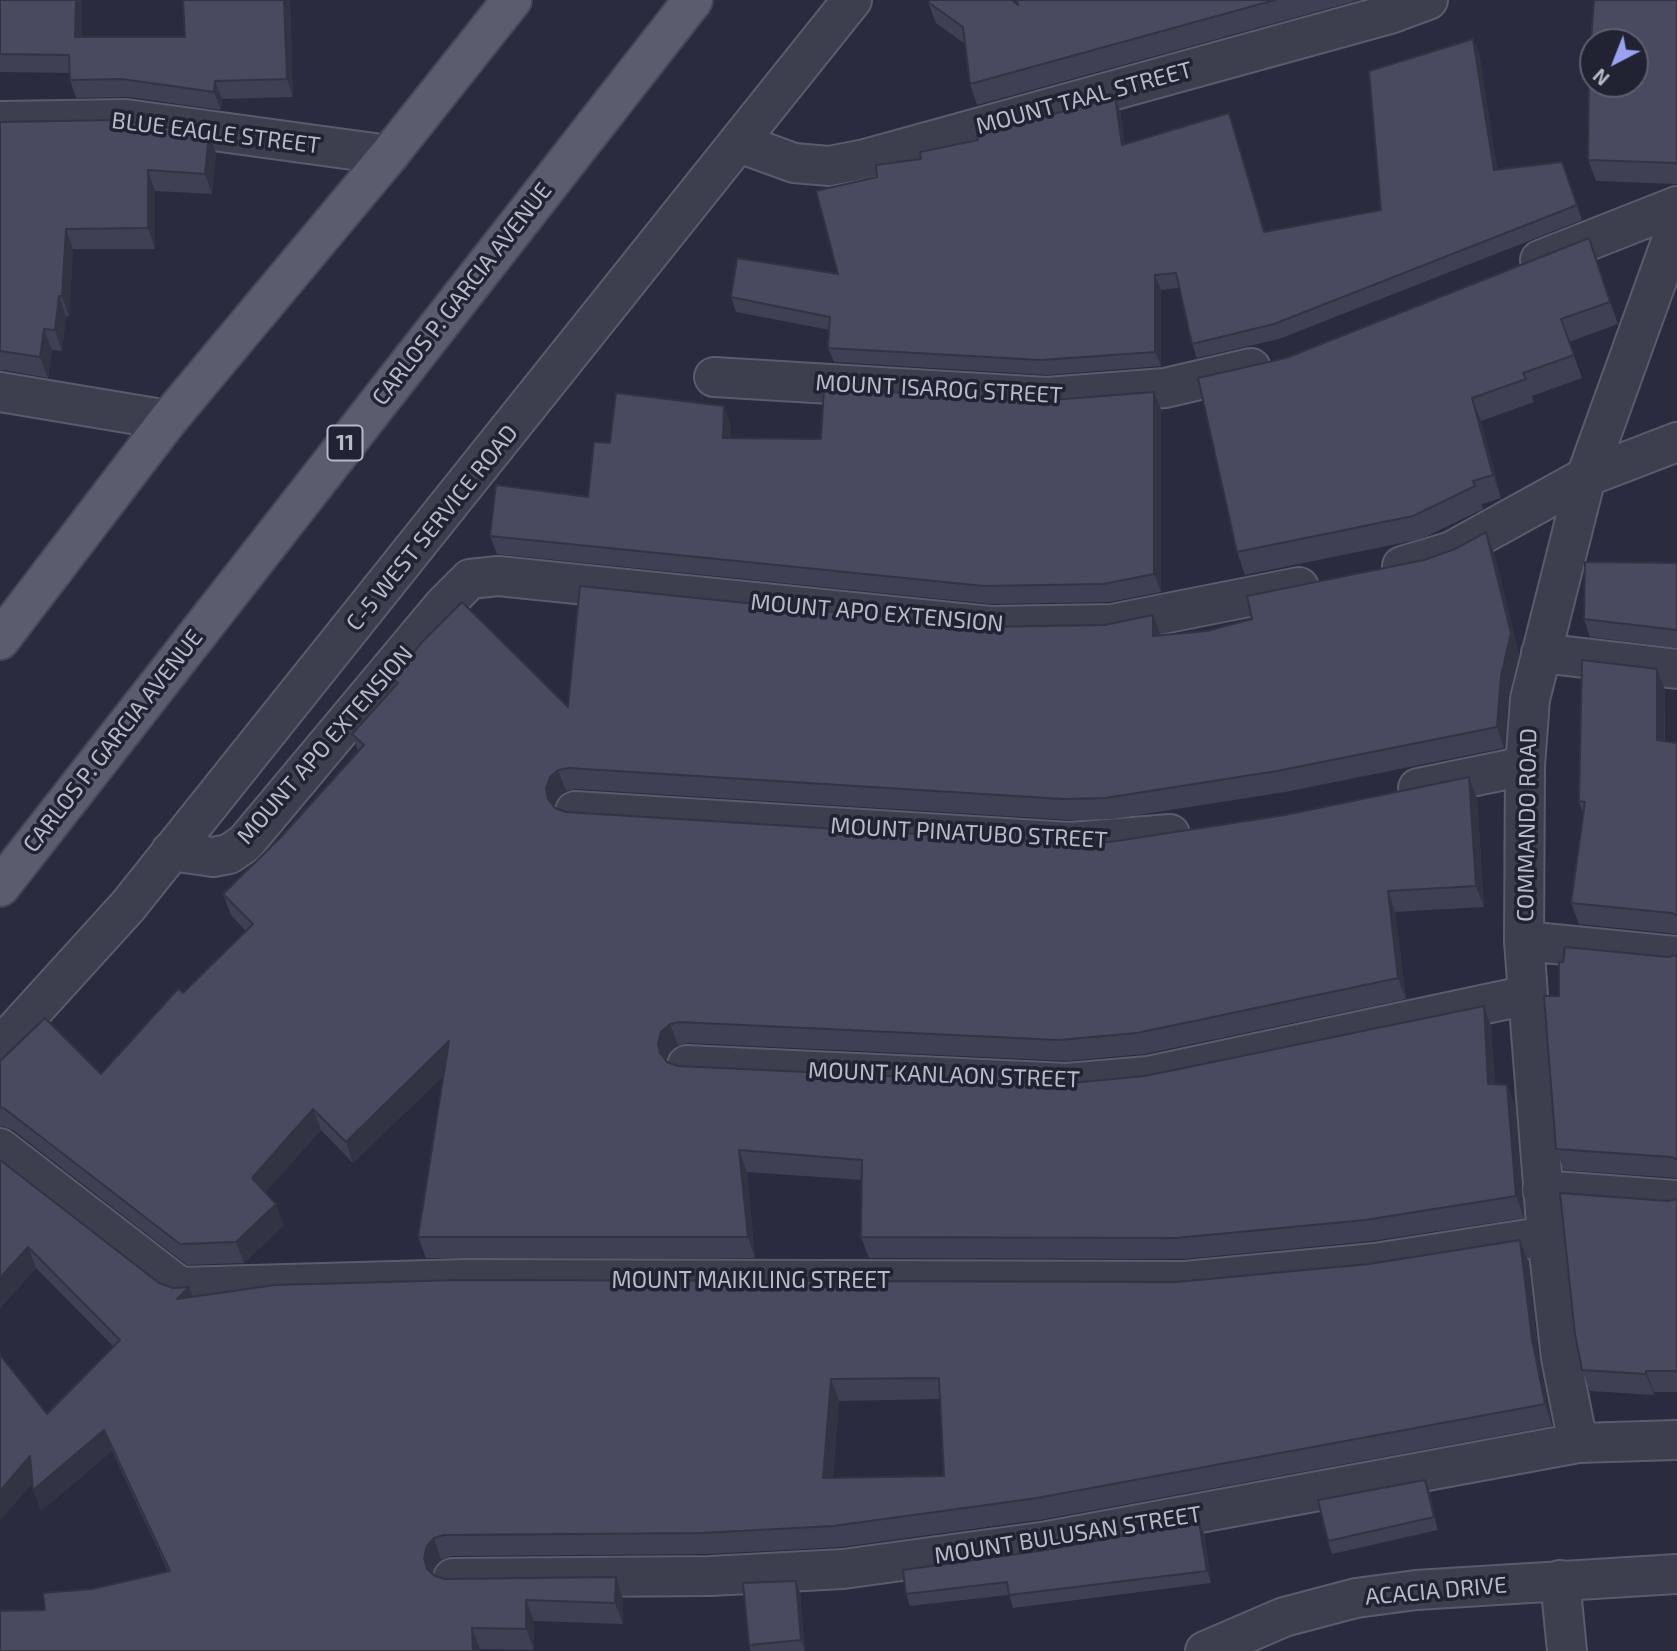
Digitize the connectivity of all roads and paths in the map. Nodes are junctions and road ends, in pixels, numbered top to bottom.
1 (512, 0) edge
2 (693, 0) edge
3 (852, 0) edge
4 (1428, 0) edge
5 (0, 121) edge
6 (739, 143) junction
7 (389, 155) junction
8 (1677, 206) edge
9 (1677, 225) edge
10 (1508, 273) edge
11 (1286, 360) edge
12 (714, 377) dead end
13 (0, 392) edge
14 (168, 420) junction
15 (1677, 442) edge
16 (1586, 477) junction
17 (0, 640) edge
18 (1541, 653) junction
19 (1677, 668) edge
20 (1525, 766) junction
21 (1381, 796) edge
22 (575, 811) edge
23 (1209, 828) edge
24 (171, 851) junction
25 (0, 887) edge
26 (1524, 941) junction
27 (1677, 956) edge
28 (1528, 995) junction
29 (0, 1047) edge
30 (687, 1065) edge
31 (0, 1148) edge
32 (1542, 1191) junction
33 (1677, 1200) edge
34 (1547, 1236) junction
35 (1677, 1440) edge
36 (1578, 1443) junction
37 (1677, 1574) edge
38 (453, 1578) edge
39 (1560, 1580) junction
40 (1205, 1651) edge
41 (1567, 1651) edge

1 - 7 main road
2 - 25 main road, CARLOS P. GARCIA AVENUE / 11
3 - 6 street, C-5 WEST SERVICE ROAD
4 - 6 street, MOUNT TAAL STREET
5 - 7 street, BLUE EAGLE STREET
6 - 24 street, C-5 WEST SERVICE ROAD
7 - 14 main road
8 - 10 street
9 - 16 street, COMMANDO ROAD
11 - 12 street, MOUNT ISAROG STREET
13 - 14 street
14 - 17 main road
15 - 16 street, MOUNT APO EXTENSION
16 - 18 street, COMMANDO ROAD
16 - 24 street, MOUNT APO EXTENSION
18 - 19 street
18 - 20 street, COMMANDO ROAD
20 - 21 street
20 - 26 street, COMMANDO ROAD
22 - 23 street, MOUNT PINATUBO STREET
24 - 29 street, C-5 WEST SERVICE ROAD
26 - 27 street
26 - 28 street, COMMANDO ROAD
28 - 30 street, MOUNT KANLAON STREET
28 - 32 street, COMMANDO ROAD
31 - 34 street, MOUNT MAIKILING STREET
32 - 33 street
32 - 34 street, COMMANDO ROAD
34 - 36 street, COMMANDO ROAD
35 - 36 street, MOUNT BULUSAN STREET
36 - 38 street, MOUNT BULUSAN STREET
37 - 39 street, ACACIA DRIVE
39 - 40 street, ACACIA DRIVE
39 - 41 street

